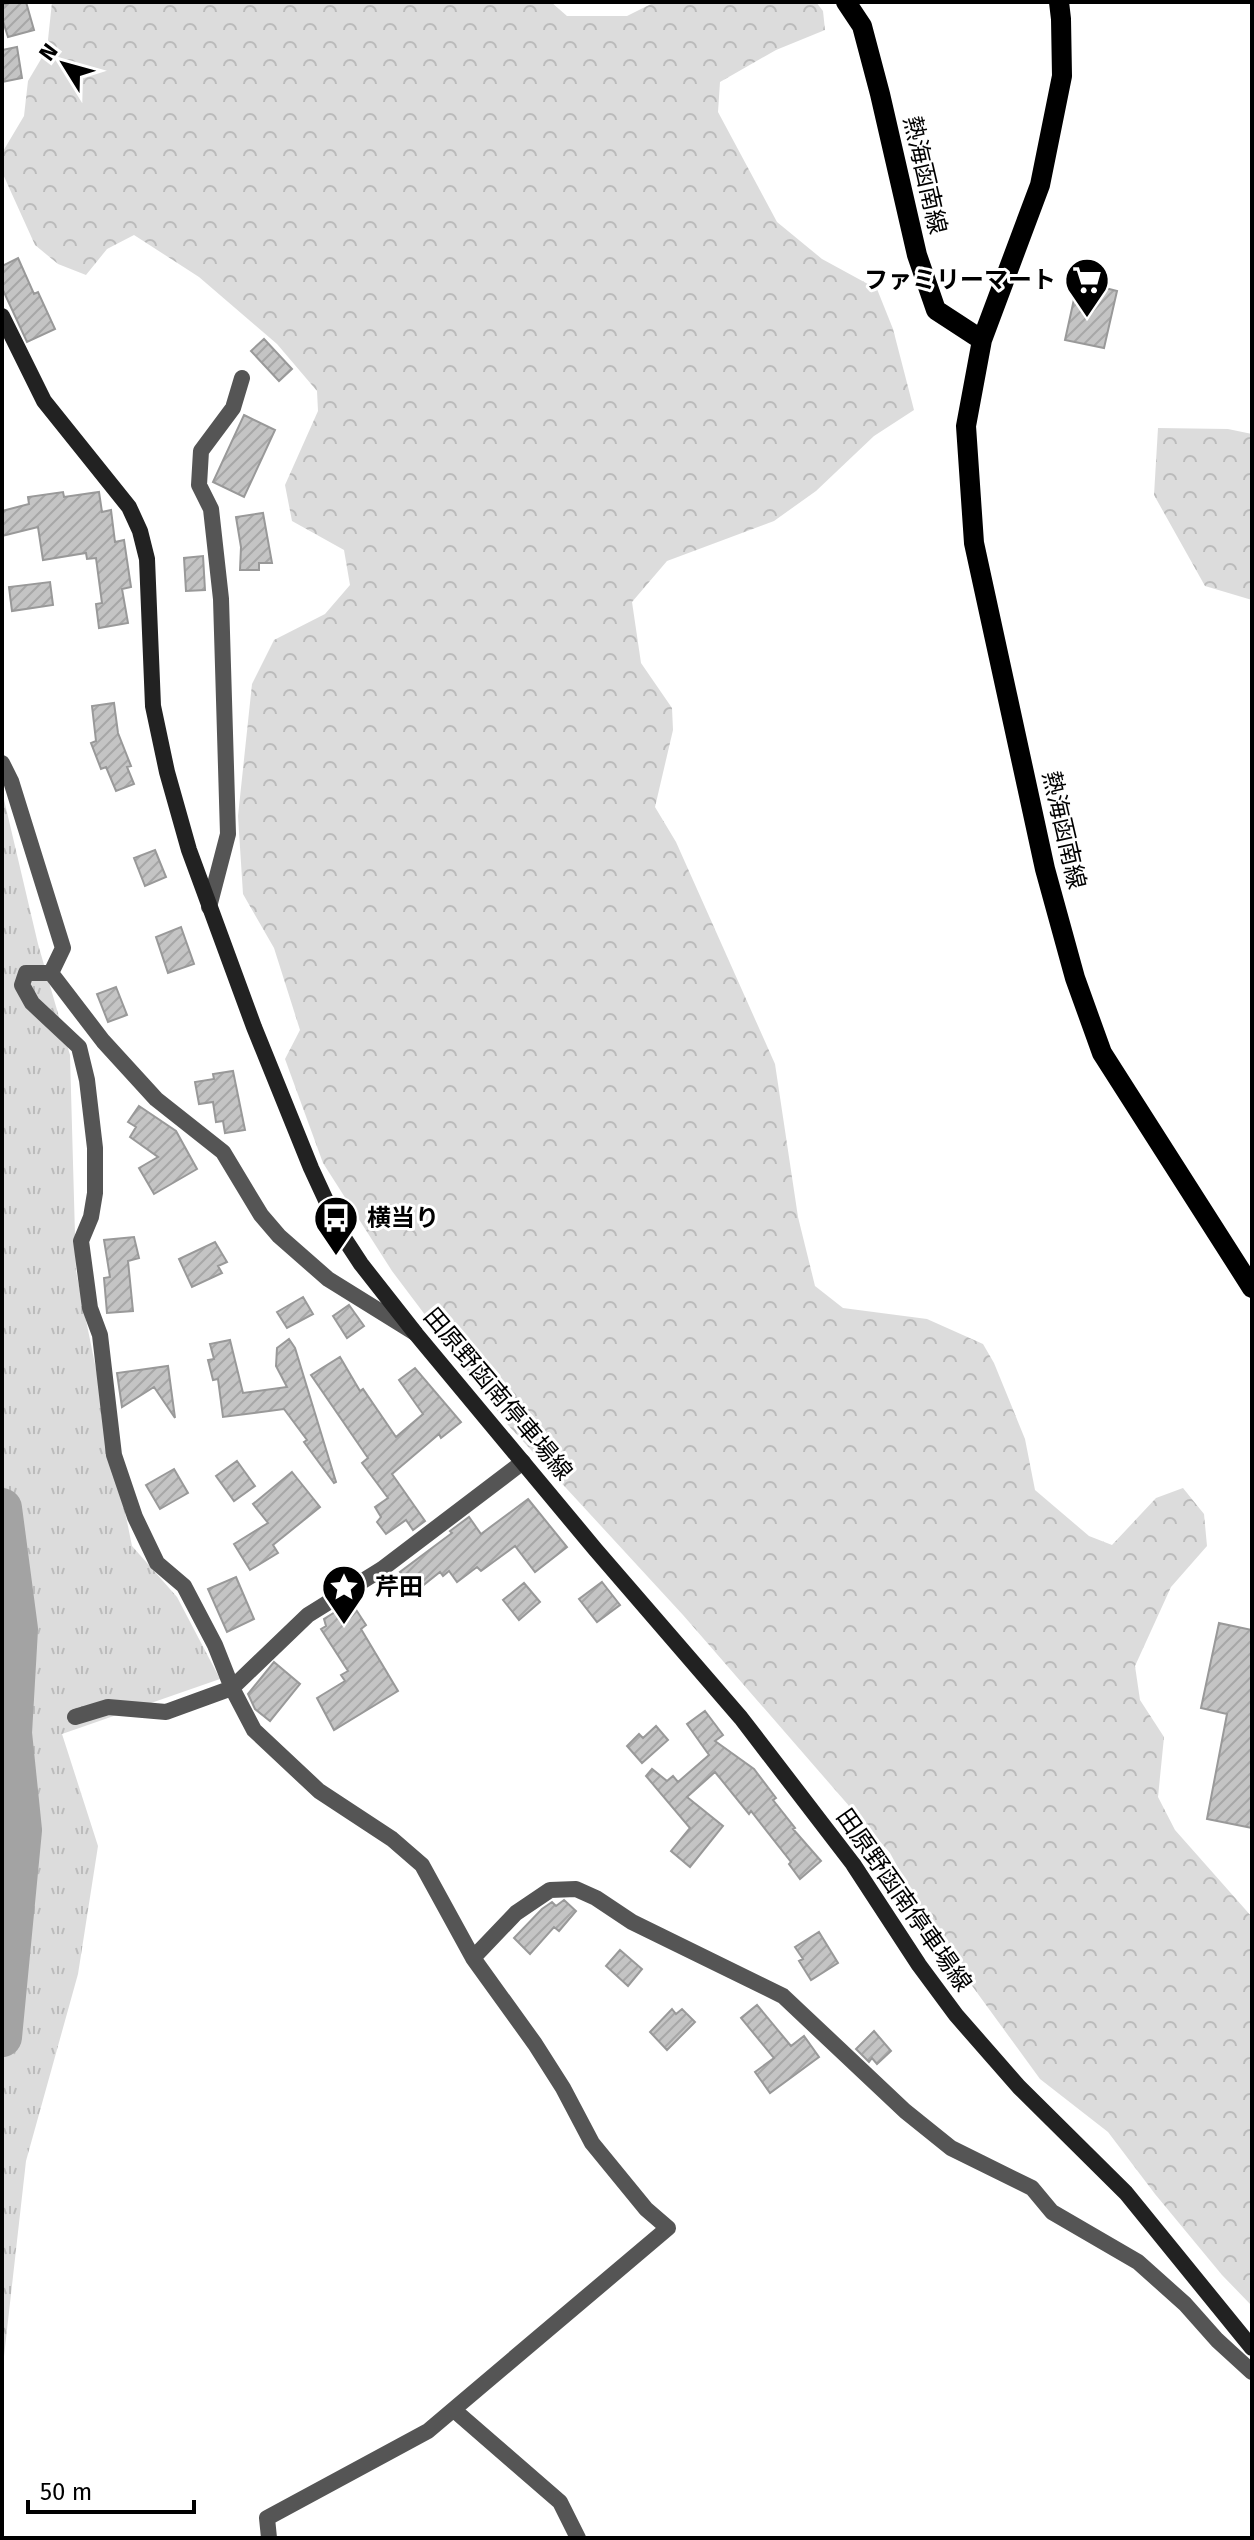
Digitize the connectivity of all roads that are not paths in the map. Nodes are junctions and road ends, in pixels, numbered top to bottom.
1 (846, 2) edge
2 (1059, 2) edge
3 (2, 316) edge
4 (982, 340) junction
5 (242, 378) dead end
6 (2, 763) edge
7 (209, 907) junction
8 (51, 973) junction
9 (1252, 1288) edge
10 (416, 1334) junction
11 (523, 1462) junction
12 (232, 1688) junction
13 (75, 1717) dead end
14 (473, 1958) junction
15 (1252, 2348) edge
16 (1252, 2372) edge
17 (454, 2410) junction
18 (269, 2538) edge
19 (578, 2538) edge

1 - 4 main road, 熱海函南線
2 - 4 main road, 熱海函南線
3 - 7 main road, 田原野函南停車場線
4 - 9 main road, 熱海函南線
5 - 7 street
6 - 8 street
7 - 10 main road, 田原野函南停車場線
8 - 10 street
8 - 12 street
10 - 11 main road, 田原野函南停車場線
11 - 12 street
11 - 15 main road, 田原野函南停車場線
12 - 13 street
12 - 14 street
14 - 16 street
14 - 17 street
17 - 18 street
17 - 19 street

